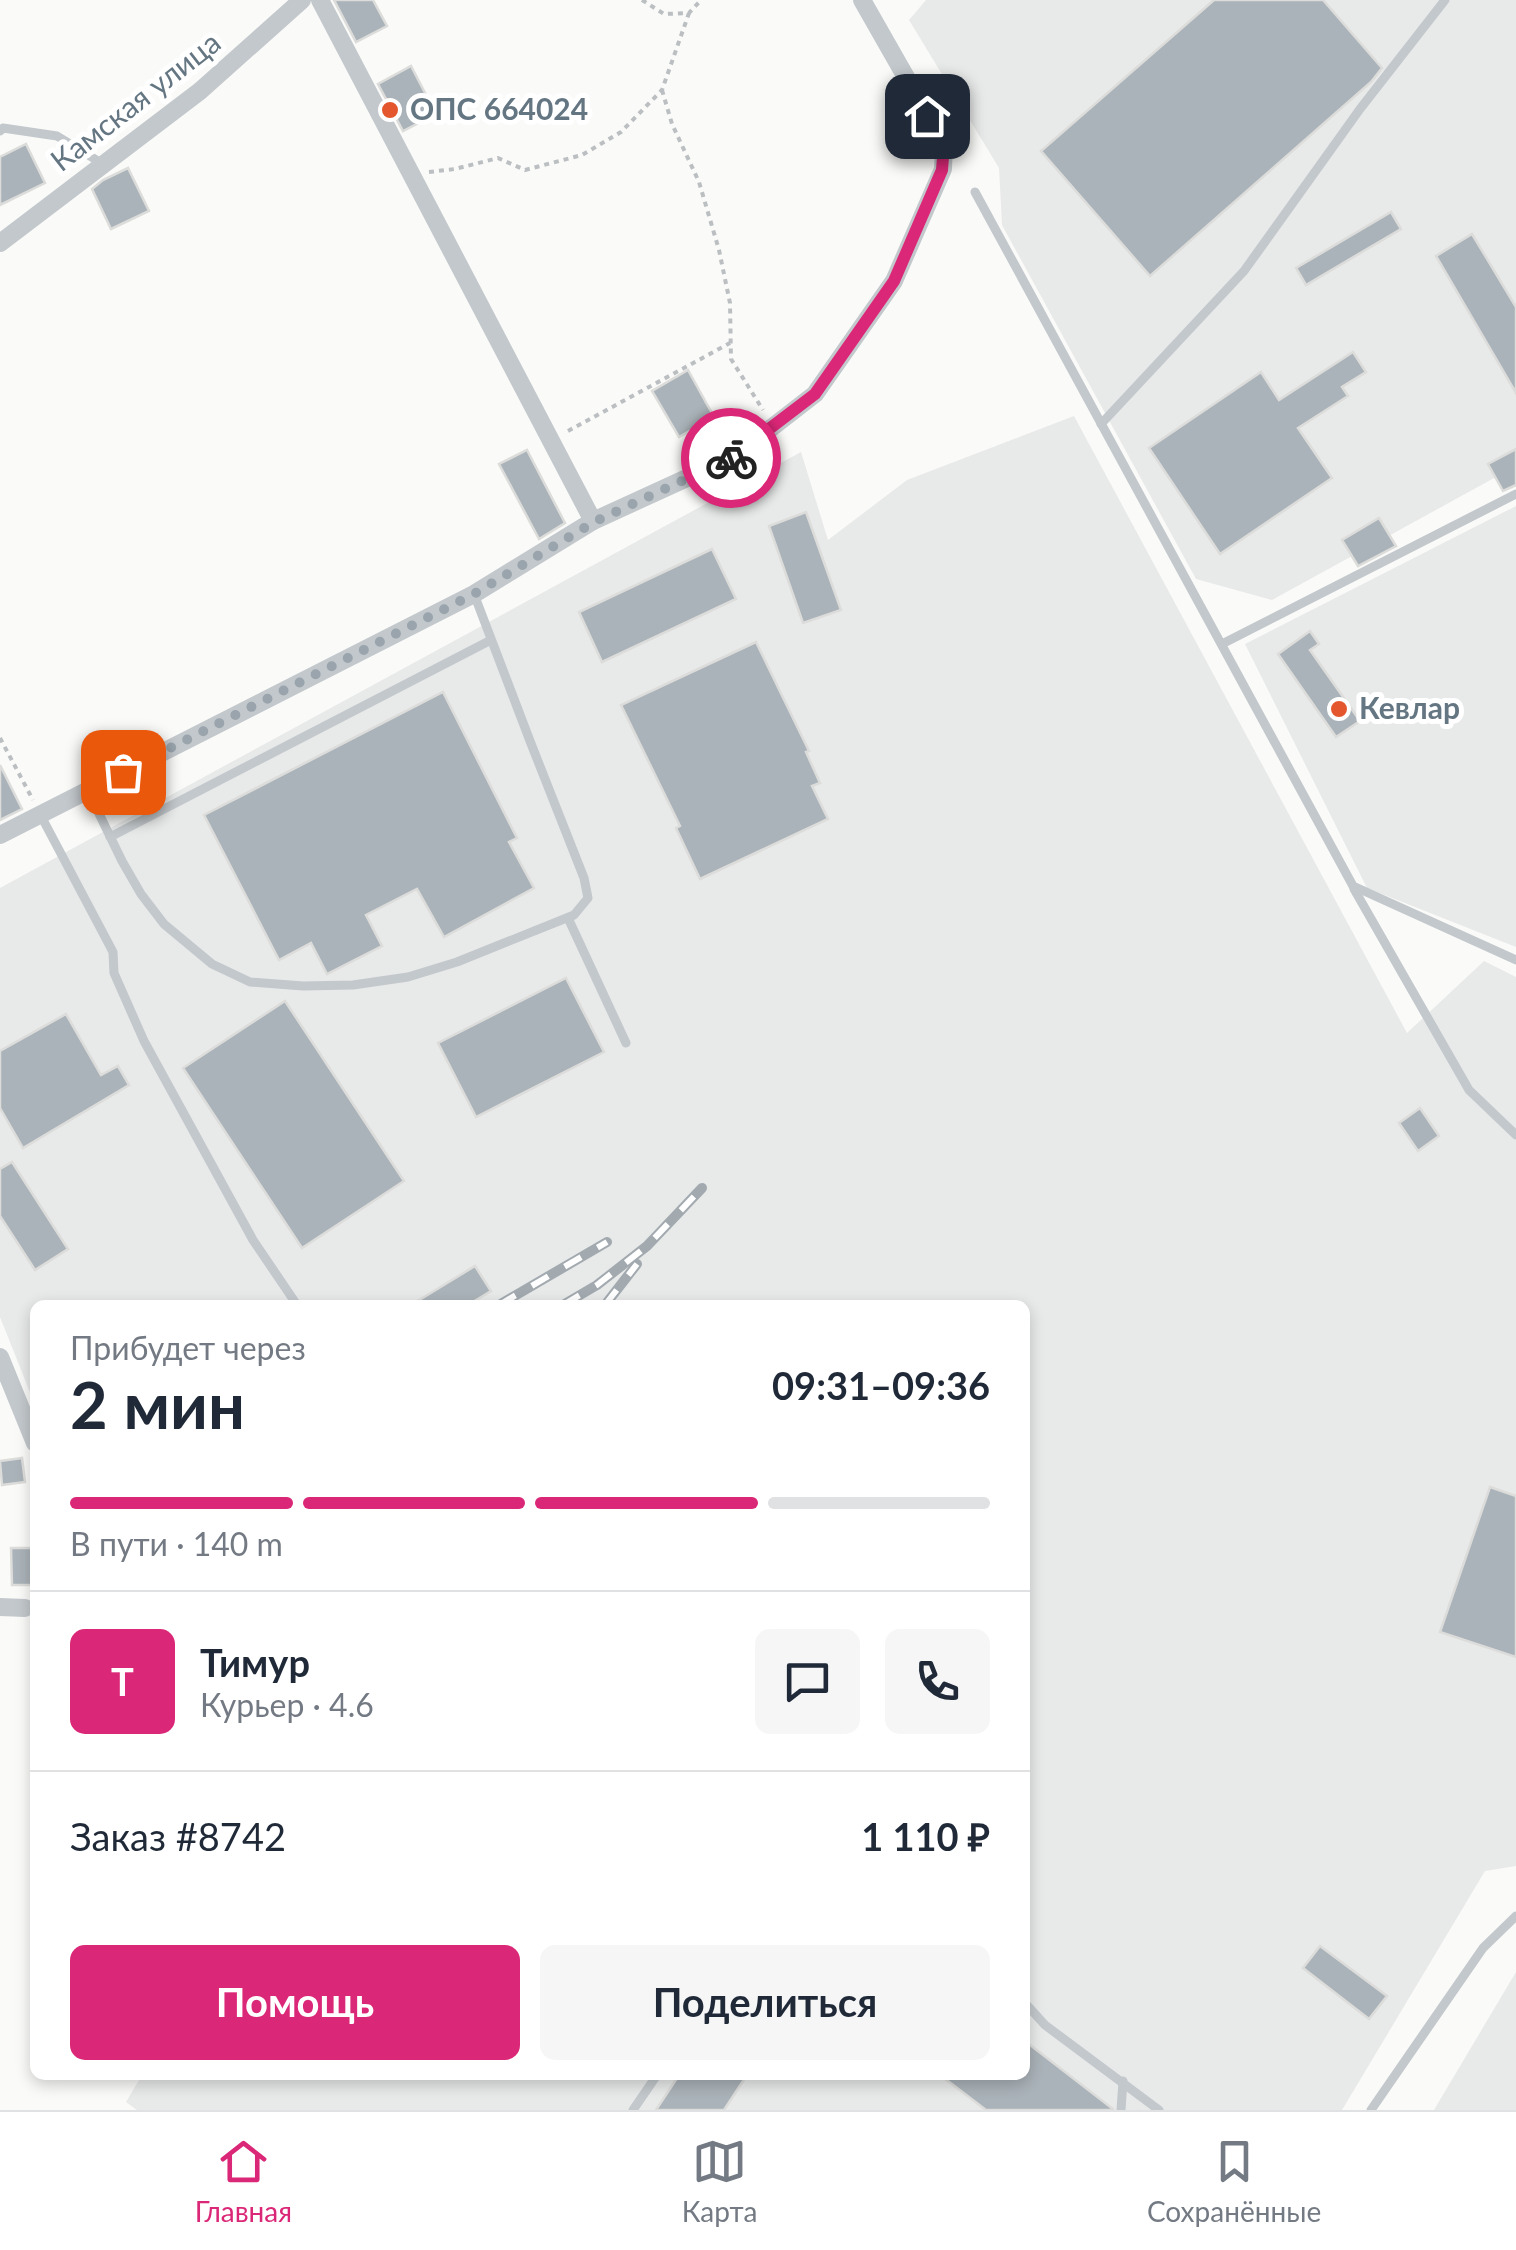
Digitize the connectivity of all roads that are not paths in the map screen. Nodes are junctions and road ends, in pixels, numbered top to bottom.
1 (302, 0) edge
2 (320, 0) edge
3 (862, 0) edge
4 (1445, 0) edge
5 (0, 131) edge
6 (104, 164) junction
7 (975, 192) dead end
8 (0, 243) edge
9 (1102, 424) junction
10 (1516, 494) edge
11 (594, 522) junction
12 (474, 594) junction
13 (492, 640) junction
14 (1222, 644) junction
15 (88, 790) junction
16 (40, 814) junction
17 (0, 835) edge
18 (110, 837) junction
19 (1353, 886) junction
20 (568, 918) junction
21 (1516, 960) edge
22 (626, 1043) dead end
23 (1516, 1135) edge
24 (293, 1300) edge
25 (0, 1357) edge
26 (30, 1430) edge
27 (0, 1607) edge
28 (25, 1608) dead end
29 (1516, 1916) edge
30 (1030, 2008) edge
31 (654, 2080) edge
32 (1123, 2082) junction
33 (633, 2110) edge
34 (1121, 2110) edge
35 (1159, 2110) edge
36 (1372, 2110) edge

1 - 6 street, Камская улица
2 - 11 street
3 - 11 street
4 - 9 lane
5 - 6 lane
6 - 8 street, Камская улица
7 - 9 lane
9 - 14 lane
10 - 14 lane
11 - 12 street
12 - 13 lane
12 - 15 street
13 - 18 lane
13 - 20 lane
14 - 19 lane
15 - 16 street
15 - 18 lane
16 - 17 street
16 - 24 lane
18 - 20 lane
19 - 21 lane
19 - 23 lane
20 - 22 lane
25 - 26 street
27 - 28 street
29 - 36 lane
30 - 32 lane
31 - 33 lane
32 - 34 lane
32 - 35 lane

